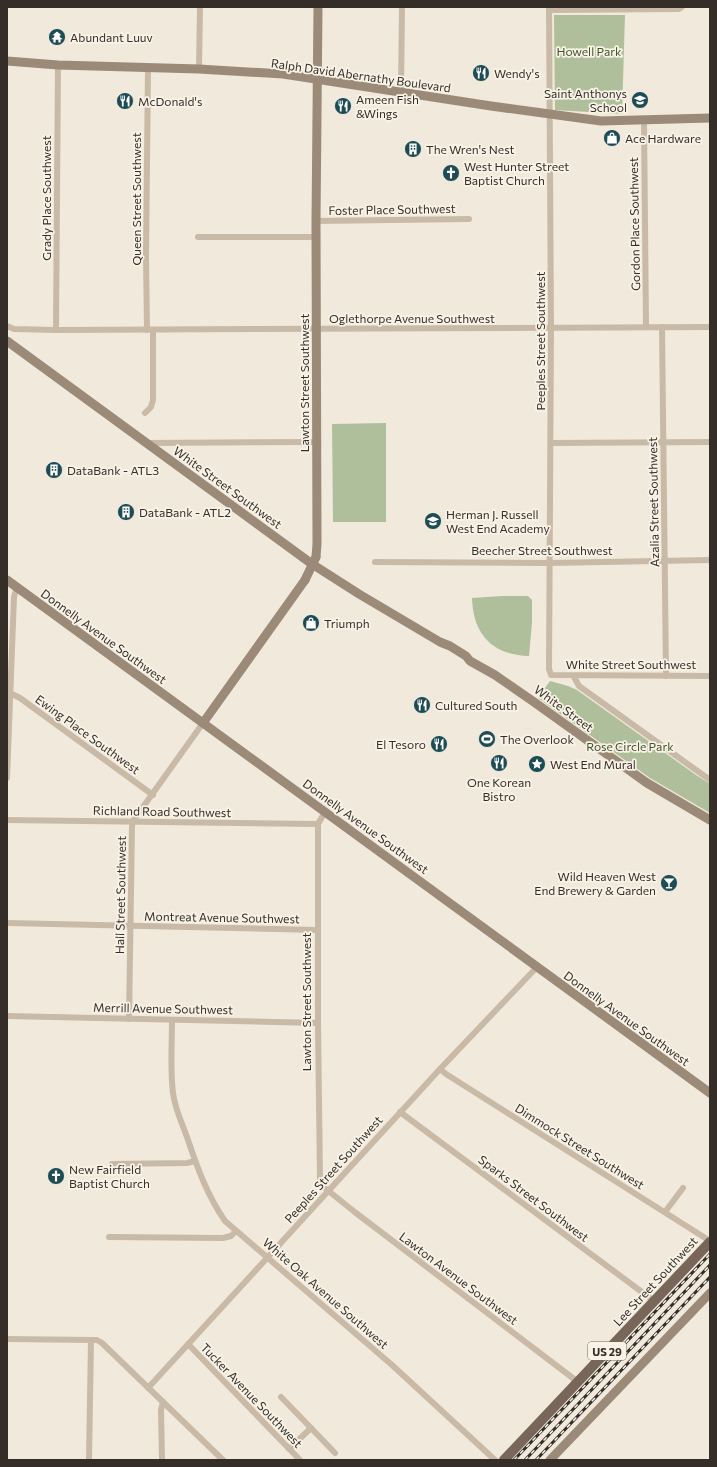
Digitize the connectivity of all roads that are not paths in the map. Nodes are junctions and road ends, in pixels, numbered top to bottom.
1 (200, 7) edge
2 (318, 7) edge
3 (402, 7) edge
4 (682, 7) edge
5 (549, 8) edge
6 (7, 61) edge
7 (58, 65) junction
8 (148, 68) junction
9 (198, 69) junction
10 (318, 79) junction
11 (401, 93) junction
12 (549, 115) junction
13 (710, 118) edge
14 (644, 120) junction
15 (468, 219) dead end
16 (316, 221) junction
17 (316, 236) junction
18 (198, 237) dead end
19 (7, 326) edge
20 (646, 327) junction
21 (662, 327) junction
22 (710, 327) edge
23 (551, 328) junction
24 (316, 329) junction
25 (56, 330) junction
26 (150, 330) junction
27 (7, 341) edge
28 (145, 413) dead end
29 (316, 442) junction
30 (663, 442) junction
31 (710, 442) edge
32 (148, 443) junction
33 (551, 443) junction
34 (710, 560) edge
35 (665, 561) junction
36 (375, 562) dead end
37 (550, 563) junction
38 (11, 583) edge
39 (552, 676) joint
40 (666, 676) junction
41 (710, 676) edge
42 (574, 677) junction
43 (504, 682) joint
44 (10, 693) junction
45 (8, 701) edge
46 (203, 723) junction
47 (7, 778) edge
48 (710, 780) edge
49 (152, 795) junction
50 (325, 812) junction
51 (7, 820) edge
52 (710, 820) edge
53 (133, 821) junction
54 (318, 824) junction
55 (7, 923) edge
56 (130, 926) junction
57 (317, 930) junction
58 (537, 967) junction
59 (7, 1016) edge
60 (129, 1019) junction
61 (172, 1020) junction
62 (318, 1023) junction
63 (440, 1069) junction
64 (710, 1093) edge
65 (400, 1112) junction
66 (195, 1160) junction
67 (112, 1164) dead end
68 (683, 1188) dead end
69 (328, 1191) junction
70 (665, 1212) junction
71 (236, 1231) junction
72 (109, 1237) dead end
73 (710, 1242) edge
74 (268, 1257) junction
75 (710, 1293) edge
76 (654, 1301) junction
77 (7, 1339) edge
78 (91, 1340) junction
79 (188, 1344) junction
80 (578, 1382) junction
81 (148, 1388) junction
82 (281, 1397) dead end
83 (163, 1402) junction
84 (311, 1428) junction
85 (289, 1449) junction
86 (335, 1453) dead end
87 (89, 1460) edge
88 (162, 1460) edge
89 (222, 1460) edge
90 (300, 1460) edge
91 (495, 1460) edge
92 (504, 1460) edge
93 (550, 1460) edge

1 - 9 street
2 - 10 street, Lawton Street Southwest
3 - 11 street
4 - 5 street
5 - 12 street, Peeples Street Southwest
6 - 7 street, Ralph David Abernathy Boulevard
7 - 8 street, Ralph David Abernathy Boulevard
7 - 25 street, Grady Place Southwest
8 - 9 street, Ralph David Abernathy Boulevard
8 - 26 street, Queen Street Southwest
9 - 10 street, Ralph David Abernathy Boulevard
10 - 11 street, Ralph David Abernathy Boulevard
10 - 16 street, Lawton Street Southwest
11 - 12 street, Ralph David Abernathy Boulevard
12 - 14 street, Ralph David Abernathy Boulevard
12 - 23 street, Peeples Street Southwest
13 - 14 street, Ralph David Abernathy Boulevard
14 - 20 street, Gordon Place Southwest
15 - 16 street, Foster Place Southwest
16 - 17 street, Lawton Street Southwest
17 - 18 street
17 - 24 street, Lawton Street Southwest
19 - 25 street, Oglethorpe Avenue Southwest
20 - 21 street, Oglethorpe Avenue Southwest
20 - 23 street, Oglethorpe Avenue Southwest
21 - 22 street, Oglethorpe Avenue Southwest
21 - 30 street, Azalia Street Southwest
23 - 24 street, Oglethorpe Avenue Southwest
23 - 33 street, Peeples Street Southwest
24 - 26 street, Oglethorpe Avenue Southwest
24 - 29 street, Lawton Street Southwest
25 - 26 street, Oglethorpe Avenue Southwest
26 - 28 street, Queen Street Southwest
27 - 32 street, White Street Southwest
29 - 32 street
29 - 46 street, Lawton Street Southwest, bridge
30 - 31 street
30 - 33 street
30 - 35 street, Azalia Street Southwest
32 - 43 street, White Street Southwest
33 - 37 street, Peeples Street Southwest
34 - 35 street, Beecher Street Southwest
35 - 37 street, Beecher Street Southwest
35 - 40 street, Azalia Street Southwest
36 - 37 street, Beecher Street Southwest
37 - 39 street, Peeples Street Southwest
38 - 44 street
38 - 46 street, Donnelly Avenue Southwest
39 - 42 street, White Street Southwest
40 - 41 street, White Street Southwest
40 - 42 street, White Street Southwest
42 - 48 street
43 - 52 street, White Street
44 - 45 street
44 - 49 street, Ewing Place Southwest
45 - 47 street
46 - 49 street, Hall Street Southwest
46 - 50 street, Donnelly Avenue Southwest
49 - 53 street, Hall Street Southwest
50 - 54 street, Lawton Street Southwest
50 - 58 street, Donnelly Avenue Southwest
51 - 53 street, Richland Road Southwest
53 - 54 street, Richland Road Southwest
53 - 56 street, Hall Street Southwest
54 - 57 street, Lawton Street Southwest
55 - 56 street, Montreat Avenue Southwest
56 - 57 street, Montreat Avenue Southwest
56 - 60 street, Hall Street Southwest
57 - 62 street, Lawton Street Southwest
58 - 63 street, Peeples Street Southwest
58 - 64 street, Donnelly Avenue Southwest
59 - 60 street, Merrill Avenue Southwest
60 - 61 street, Merrill Avenue Southwest
61 - 62 street, Merrill Avenue Southwest
61 - 66 street, White Oak Avenue Southwest
62 - 69 street, Lawton Street Southwest
63 - 65 street, Peeples Street Southwest
63 - 70 street, Dimmock Street Southwest
65 - 69 street, Peeples Street Southwest
65 - 76 street, Sparks Street Southwest
66 - 67 street
66 - 71 street, White Oak Avenue Southwest
68 - 70 street
69 - 74 street, Peeples Street Southwest
69 - 80 street, Lawton Avenue Southwest
70 - 73 street, Dimmock Street Southwest
71 - 72 street
71 - 74 street, White Oak Avenue Southwest
73 - 76 main road, Lee Street Southwest / US 29
74 - 79 street, Peeples Street Southwest
74 - 91 street, White Oak Avenue Southwest
75 - 93 street
76 - 80 main road, Lee Street Southwest / US 29
77 - 78 street
78 - 81 street
78 - 87 street
79 - 81 street, Peeples Street Southwest
79 - 85 street, Tucker Avenue Southwest
80 - 92 main road, Lee Street Southwest / US 29
81 - 83 street
82 - 84 street
83 - 88 street
83 - 89 street
84 - 85 street
84 - 86 street
85 - 90 street, Tucker Avenue Southwest

